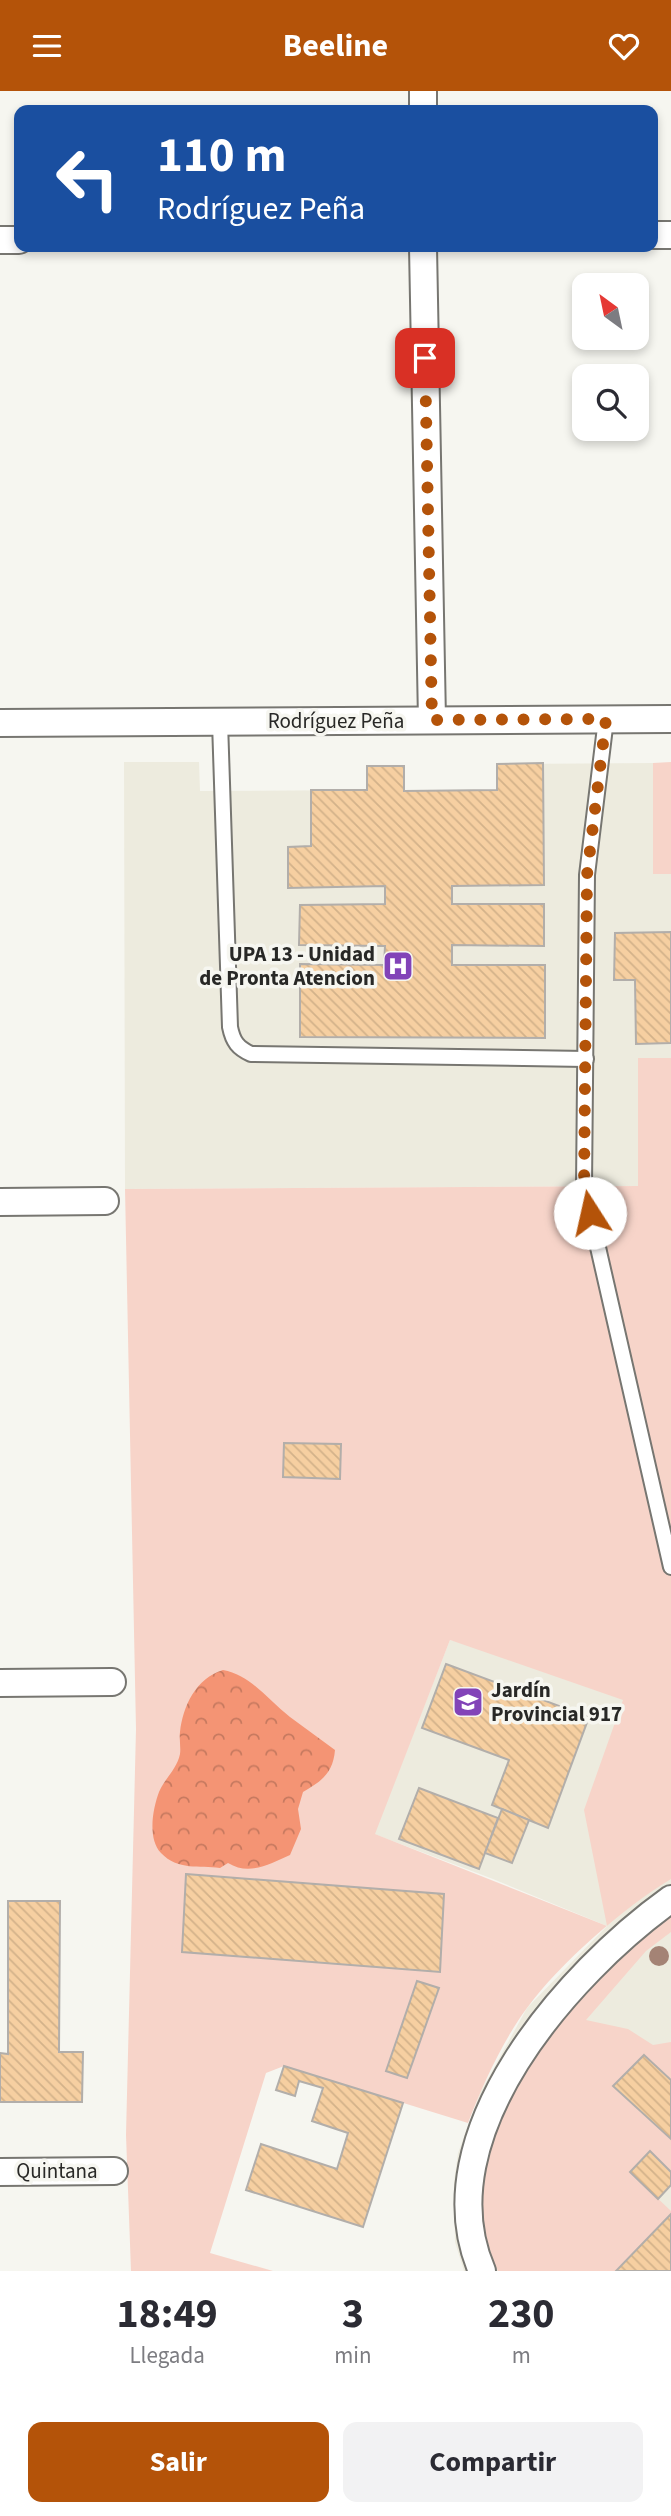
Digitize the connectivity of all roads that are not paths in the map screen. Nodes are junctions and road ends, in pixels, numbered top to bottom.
1 (423, 252) edge
2 (606, 719) junction
3 (671, 719) edge
4 (432, 720) junction
5 (220, 722) junction
6 (0, 723) edge
7 (586, 1059) junction
8 (105, 1201) dead end
9 (0, 1202) edge
10 (671, 1567) edge
11 (112, 1682) dead end
12 (0, 1683) edge
13 (671, 1899) edge
14 (114, 2171) dead end
15 (0, 2172) edge
16 (482, 2271) edge

1 - 4 street
2 - 3 street, Rodríguez Peña
2 - 4 street, Rodríguez Peña
2 - 7 lane
4 - 5 street, Rodríguez Peña
5 - 6 street, Rodríguez Peña
5 - 7 lane
7 - 10 lane
8 - 9 street
11 - 12 street
13 - 16 street
14 - 15 street, Quintana

